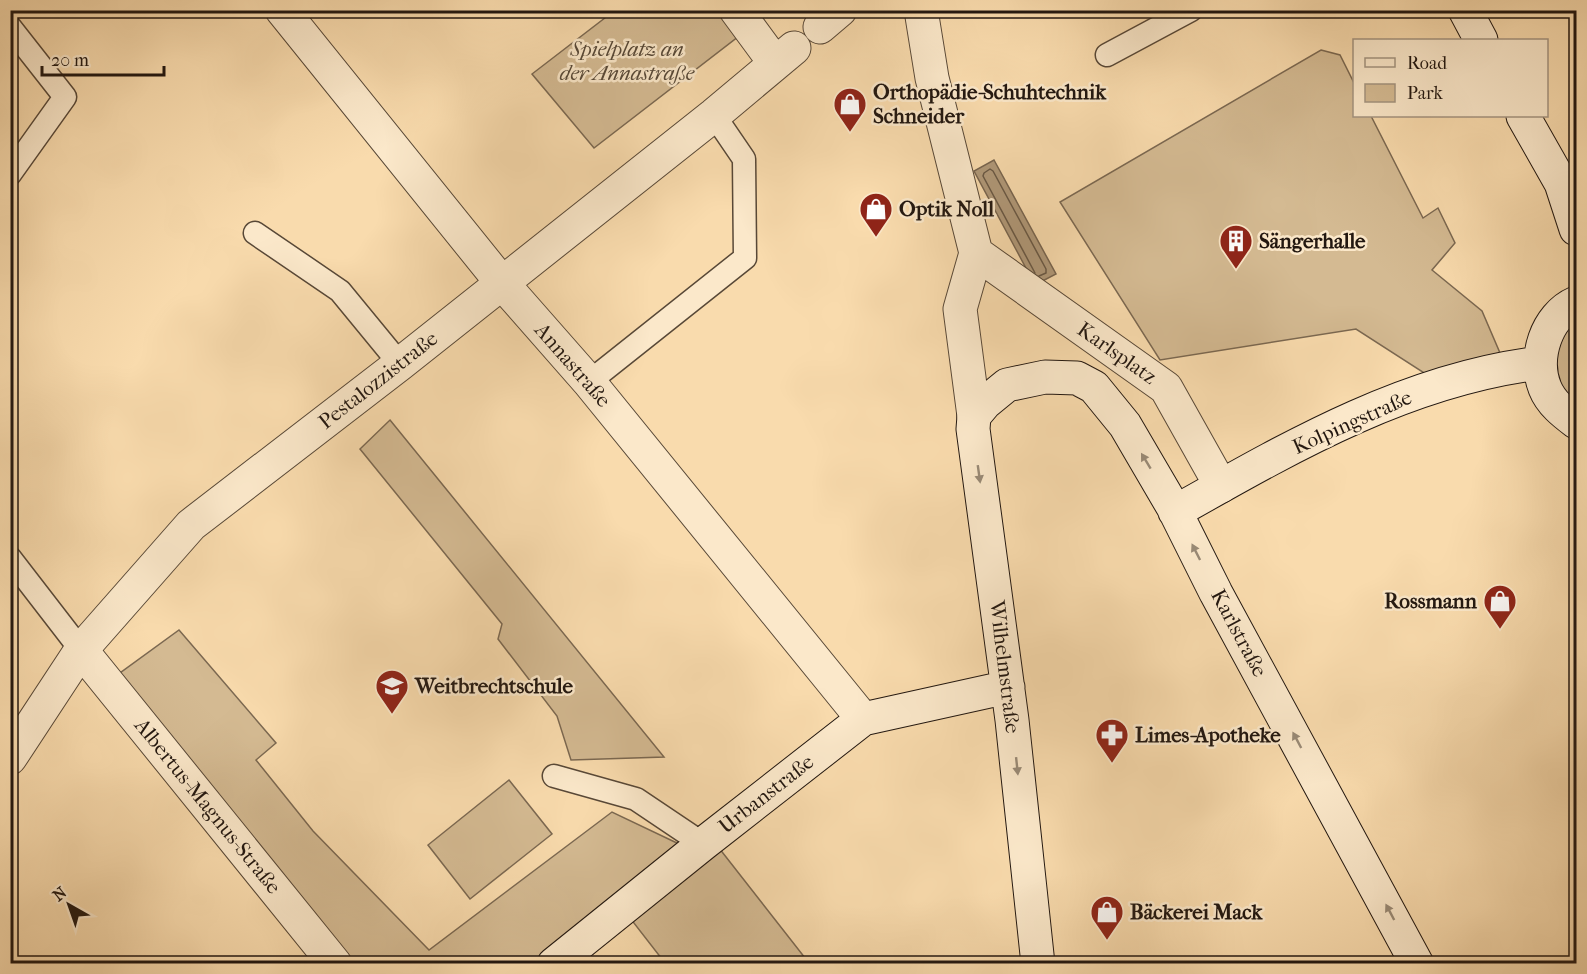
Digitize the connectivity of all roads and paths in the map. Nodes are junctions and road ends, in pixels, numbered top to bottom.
1 (282, 10) edge
2 (736, 10) edge
3 (921, 10) edge
4 (1191, 10) edge
5 (1465, 10) edge
6 (10, 27) edge
7 (1480, 39) edge
8 (1107, 55) dead end
9 (714, 116) junction
10 (1524, 117) edge
11 (10, 174) edge
12 (1576, 229) edge
13 (255, 233) dead end
14 (976, 253) junction
15 (502, 283) junction
16 (1576, 303) edge
17 (1540, 363) junction
18 (400, 364) junction
19 (589, 382) junction
20 (974, 416) junction
21 (1576, 422) edge
22 (1221, 486) junction
23 (1175, 512) junction
24 (10, 558) edge
25 (81, 650) junction
26 (1008, 687) junction
27 (863, 719) junction
28 (10, 758) edge
29 (554, 776) dead end
30 (703, 844) junction
31 (335, 963) edge
32 (554, 963) edge
33 (1038, 963) edge
34 (1417, 963) edge

1 - 15 street, Annastraße
2 - 9 street, Pestalozzistraße
3 - 14 street
4 - 8 lane
5 - 7 street
6 - 11 lane
9 - 15 street, Pestalozzistraße
9 - 19 lane
10 - 12 street
13 - 18 lane
14 - 20 street
14 - 22 street, Karlsplatz
15 - 18 street, Pestalozzistraße
15 - 19 street, Annastraße
16 - 17 street
17 - 21 street
17 - 22 street, Kolpingstraße
18 - 25 street, Pestalozzistraße
19 - 27 street, Annastraße
23 -> 20 street, Karlstraße
20 -> 26 street, Wilhelmstraße
22 - 23 street, Kolpingstraße
34 -> 23 street, Karlstraße
24 - 25 lane
25 - 28 street, Pestalozzistraße
25 - 31 street, Albertus-Magnus-Straße
26 - 27 street, Urbanstraße
26 -> 33 street, Wilhelmstraße
27 - 30 street, Urbanstraße
29 - 30 lane
30 - 32 street, Urbanstraße

